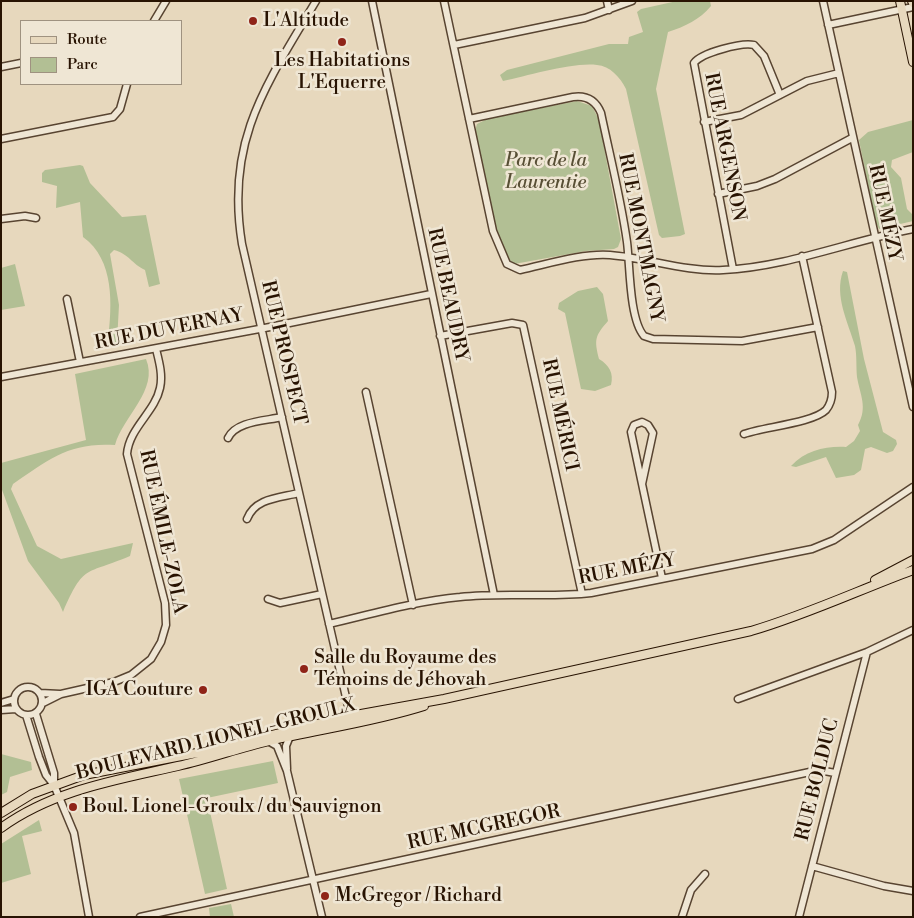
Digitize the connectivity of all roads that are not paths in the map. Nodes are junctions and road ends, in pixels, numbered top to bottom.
1 (166, 1) edge
2 (316, 1) edge
3 (372, 1) edge
4 (444, 1) edge
5 (608, 1) edge
6 (632, 1) edge
7 (824, 1) edge
8 (913, 4) edge
9 (901, 5) edge
10 (610, 10) junction
11 (155, 20) edge
12 (828, 25) junction
13 (454, 45) junction
14 (913, 62) edge
15 (20, 63) edge
16 (1, 67) edge
17 (839, 73) junction
18 (127, 85) edge
19 (780, 95) junction
20 (469, 119) junction
21 (704, 122) junction
22 (852, 138) junction
23 (1, 139) edge
24 (718, 194) junction
25 (36, 218) dead end
26 (1, 219) edge
27 (913, 229) edge
28 (874, 237) junction
29 (802, 256) junction
30 (628, 258) junction
31 (733, 269) junction
32 (431, 294) junction
33 (66, 299) dead end
34 (818, 327) junction
35 (262, 328) junction
36 (440, 336) junction
37 (156, 348) junction
38 (80, 362) junction
39 (1, 377) edge
40 (366, 392) dead end
41 (913, 408) edge
42 (282, 417) junction
43 (744, 434) dead end
44 (228, 438) dead end
45 (642, 484) junction
46 (913, 487) edge
47 (299, 493) junction
48 (247, 519) dead end
49 (913, 560) edge
50 (913, 570) edge
51 (662, 578) junction
52 (863, 588) junction
53 (322, 594) junction
54 (582, 594) junction
55 (494, 595) junction
56 (268, 599) dead end
57 (413, 605) junction
58 (329, 624) junction
59 (912, 632) edge
60 (867, 652) junction
61 (40, 693) junction
62 (61, 694) junction
63 (14, 699) junction
64 (738, 699) dead end
65 (1, 703) edge
66 (42, 703) junction
67 (16, 709) junction
68 (1, 710) edge
69 (36, 714) junction
70 (26, 715) junction
71 (351, 719) junction
72 (290, 736) junction
73 (268, 741) junction
74 (287, 771) junction
75 (835, 773) junction
76 (54, 785) junction
77 (59, 797) junction
78 (1, 813) edge
79 (1, 828) edge
80 (812, 866) junction
81 (705, 874) dead end
82 (314, 880) junction
83 (913, 891) edge
84 (90, 917) edge
85 (140, 917) edge
86 (322, 917) edge
87 (682, 917) edge
88 (799, 917) edge

1 - 11 street
2 - 35 street, RUE PROSPECT
3 - 32 street, RUE BEAUDRY
4 - 13 street
5 - 10 street
6 - 10 street
7 - 12 street, RUE MÉZY
8 - 9 street
9 - 12 street
9 - 14 main road
10 - 13 street
12 - 17 street, RUE MÉZY
13 - 20 street
15 - 16 street
17 - 19 street
17 - 22 street, RUE MÉZY
18 - 23 street
19 - 21 street
19 - 21 street, RUE ARGENSON
20 - 30 street
20 - 30 street, RUE MONTMAGNY
21 - 24 street, RUE ARGENSON
22 - 24 street
22 - 28 street, RUE MÉZY
24 - 31 street, RUE ARGENSON
25 - 26 street
27 - 28 street
28 - 29 street
28 - 41 street, RUE MÉZY
29 - 31 street
29 - 34 street
30 - 31 street
30 - 34 street, RUE MONTMAGNY
32 - 35 street, RUE DUVERNAY
32 - 36 street, RUE BEAUDRY
33 - 38 street
34 - 43 street
35 - 37 street, RUE DUVERNAY
35 - 42 street, RUE PROSPECT
36 - 54 street, RUE MÉRICI
36 - 55 street, RUE BEAUDRY
37 - 38 street, RUE DUVERNAY
37 - 62 street, RUE ÉMILE-ZOLA
38 - 39 street, RUE DUVERNAY
40 - 57 street
42 - 44 street
42 - 47 street, RUE PROSPECT
45 - 45 street
45 - 51 street
46 - 51 street, RUE MÉZY
47 - 48 street
47 - 53 street, RUE PROSPECT
49 - 52 main road, BOULEVARD LIONEL-GROULX
50 - 52 main road, BOULEVARD LIONEL-GROULX
51 - 54 street, RUE MÉZY
52 - 71 main road, BOULEVARD LIONEL-GROULX
53 - 56 street
53 - 58 street, RUE PROSPECT
54 - 55 street, RUE MÉZY
55 - 57 street, RUE MÉZY
57 - 58 street, RUE MÉZY
58 - 71 street, RUE PROSPECT
59 - 60 street
60 - 64 street
60 - 75 street, RUE BOLDUC
61 - 62 street, RUE ÉMILE-ZOLA
61 - 63 street
61 - 66 street
62 - 66 street, RUE ÉMILE-ZOLA
63 - 65 street
63 - 67 street
66 - 69 street
67 - 68 street
67 - 70 street
69 - 70 street
69 - 76 street
70 - 76 street
71 - 72 main road, BOULEVARD LIONEL-GROULX
71 - 76 main road, BOULEVARD LIONEL-GROULX
72 - 73 main road, BOULEVARD LIONEL-GROULX
72 - 74 street
73 - 74 street
73 - 77 main road, BOULEVARD LIONEL-GROULX
74 - 82 street
75 - 80 street, RUE BOLDUC
75 - 82 street, RUE MCGREGOR
76 - 77 street
76 - 78 main road, BOULEVARD LIONEL-GROULX
77 - 79 main road, BOULEVARD LIONEL-GROULX
77 - 84 street
80 - 83 street
80 - 88 street, RUE BOLDUC
81 - 87 street
82 - 85 street, RUE MCGREGOR
82 - 86 street

